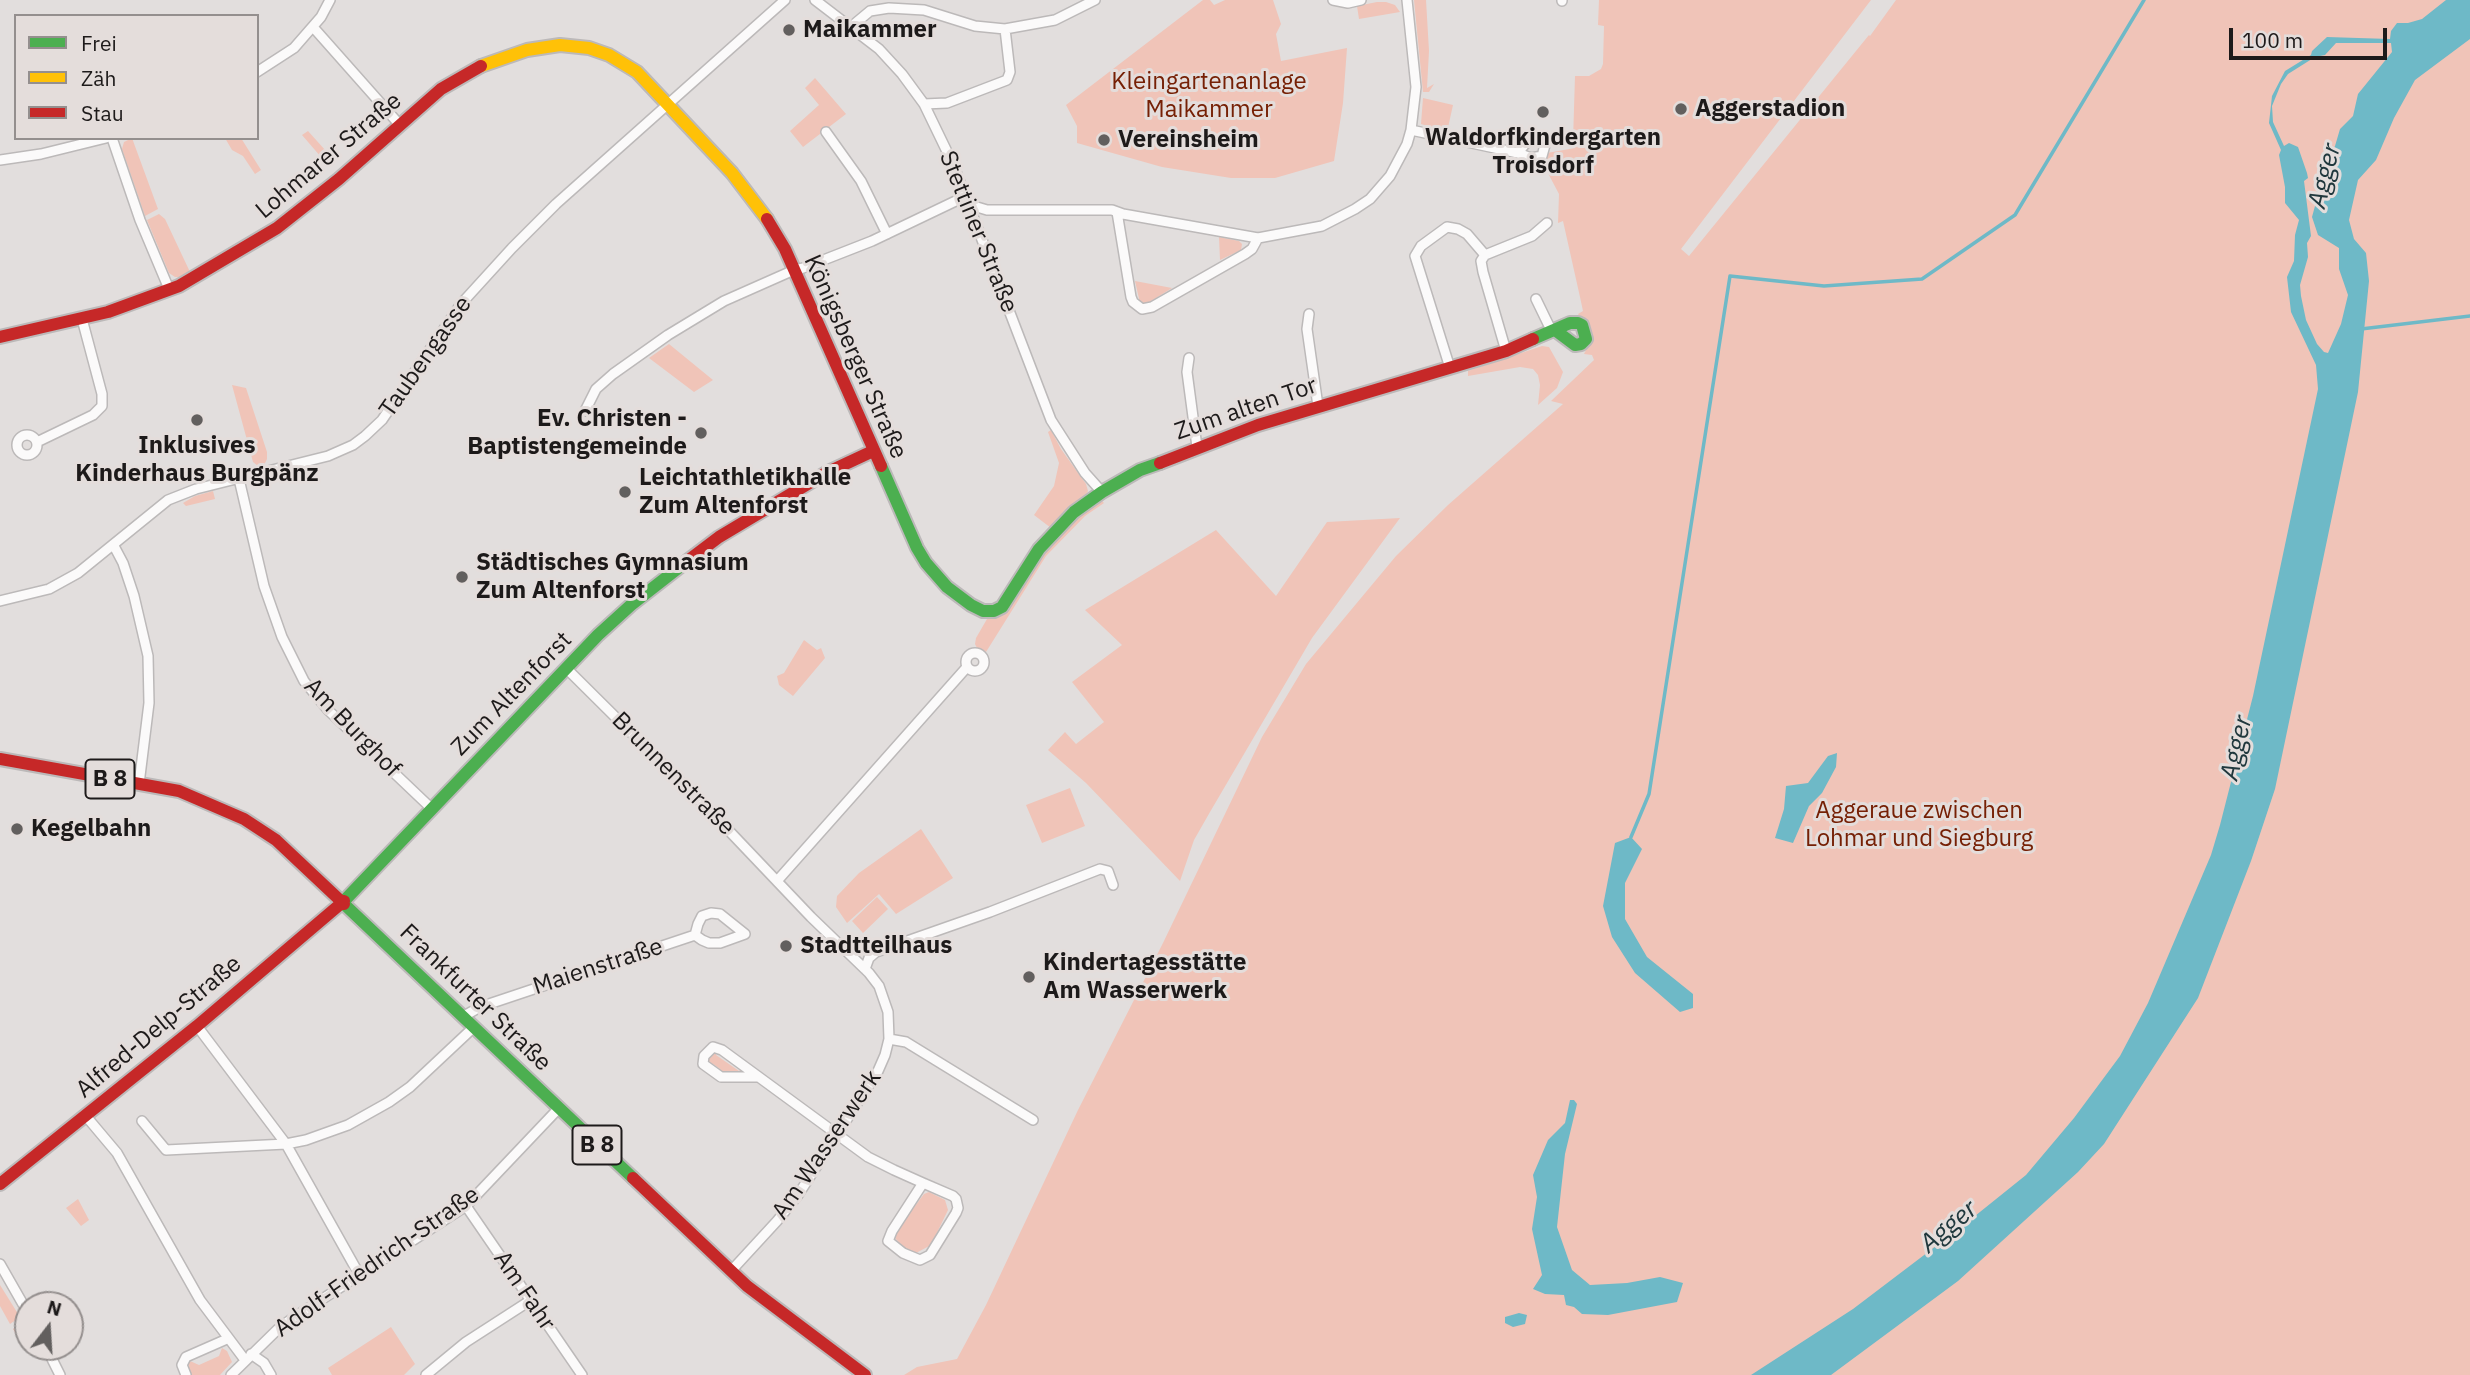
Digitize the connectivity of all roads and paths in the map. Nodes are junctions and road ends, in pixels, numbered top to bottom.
1 (330, 0) edge
2 (786, 0) edge
3 (815, 0) edge
4 (1096, 0) edge
5 (1333, 0) edge
6 (1362, 0) edge
7 (1407, 0) edge
8 (852, 26) junction
9 (313, 27) junction
10 (1004, 29) junction
11 (259, 71) edge
12 (924, 104) junction
13 (668, 105) junction
14 (399, 124) junction
15 (1411, 130) junction
16 (826, 132) dead end
17 (98, 140) edge
18 (113, 140) edge
19 (1518, 153) dead end
20 (0, 160) edge
21 (965, 201) junction
22 (1117, 212) junction
23 (1547, 223) dead end
24 (887, 234) junction
25 (1258, 238) junction
26 (1485, 254) junction
27 (794, 270) junction
28 (169, 289) junction
29 (1536, 299) dead end
30 (1309, 314) dead end
31 (82, 319) junction
32 (1553, 331) joint
33 (0, 337) edge
34 (1506, 351) junction
35 (1189, 358) dead end
36 (1450, 368) junction
37 (1318, 406) junction
38 (585, 411) dead end
39 (37, 442) dead end
40 (1197, 447) junction
41 (873, 451) junction
42 (239, 479) junction
43 (1102, 492) junction
44 (114, 546) junction
45 (0, 601) edge
46 (1002, 607) joint
47 (967, 667) dead end
48 (566, 668) junction
49 (0, 759) edge
50 (139, 784) junction
51 (431, 808) junction
52 (777, 881) junction
53 (1112, 886) dead end
54 (343, 902) junction
55 (695, 935) junction
56 (864, 969) junction
57 (464, 1017) junction
58 (197, 1026) junction
59 (474, 1027) junction
60 (889, 1039) junction
61 (758, 1077) junction
62 (559, 1108) junction
63 (85, 1115) junction
64 (1033, 1120) dead end
65 (142, 1121) dead end
66 (837, 1135) junction
67 (286, 1144) junction
68 (923, 1182) junction
69 (0, 1184) edge
70 (466, 1206) junction
71 (0, 1264) edge
72 (731, 1271) junction
73 (360, 1276) junction
74 (15, 1291) edge
75 (531, 1300) junction
76 (227, 1339) junction
77 (248, 1357) junction
78 (186, 1375) edge
79 (231, 1375) edge
80 (271, 1375) edge
81 (426, 1375) edge
82 (582, 1375) edge
83 (865, 1375) edge

1 - 9 street
2 - 13 street, Taubengasse
3 - 8 street, Stettiner Straße
4 - 10 street
5 - 6 street
7 - 15 street
8 - 10 street
8 - 12 street, Stettiner Straße
9 - 11 street
9 - 14 street
10 - 12 street
12 - 21 street, Stettiner Straße
13 - 14 street, Lohmarer Straße
13 - 27 street, Königsberger Straße
13 - 42 street, Taubengasse
14 - 28 street, Lohmarer Straße
15 - 19 street
15 - 25 street
16 - 24 street
17 - 20 street
18 - 28 street
21 - 22 street
21 - 24 street
21 - 43 street, Stettiner Straße
22 - 25 street
22 - 25 street
23 - 26 street
24 - 27 street
26 - 34 street
26 - 36 street
27 - 38 street
27 - 41 street, Königsberger Straße
28 - 31 street, Lohmarer Straße
29 - 32 street
30 - 37 street
31 - 33 street, Lohmarer Straße
31 - 39 street
32 - 34 street, Zum alten Tor
34 - 36 street, Zum alten Tor
35 - 40 street
36 - 37 street, Zum alten Tor
37 - 40 street, Zum alten Tor
40 - 43 street, Zum alten Tor
41 - 46 street, Königsberger Straße
41 - 48 street, Zum Altenforst
42 - 44 street, Taubengasse
42 - 51 street, Am Burghof
43 - 46 street, Zum alten Tor
44 - 45 street, Taubengasse
44 - 50 street
47 - 52 street
48 - 51 street, Zum Altenforst
48 - 52 street, Brunnenstraße
49 - 50 street, Frankfurter Straße / B 8
50 - 54 street, Frankfurter Straße / B 8
51 - 54 street, Zum Altenforst
52 - 56 street, Am Wasserwerk
53 - 56 street
54 - 57 street, Frankfurter Straße / B 8
54 - 58 street, Alfred-Delp-Straße
55 - 55 street, Maienstraße
55 - 57 street, Maienstraße
56 - 60 street, Am Wasserwerk
57 - 59 street, Frankfurter Straße / B 8
58 - 63 street, Alfred-Delp-Straße
58 - 67 street
59 - 62 street, Frankfurter Straße / B 8
59 - 67 street
60 - 64 street
60 - 66 street, Am Wasserwerk
61 - 61 street
61 - 66 street
62 - 70 street, Adolf-Friedrich-Straße
62 - 72 street, Frankfurter Straße / B 8
63 - 69 street, Alfred-Delp-Straße
63 - 76 street
65 - 67 street
66 - 68 street
66 - 72 street, Am Wasserwerk
67 - 73 street
68 - 68 street
70 - 73 street, Adolf-Friedrich-Straße
70 - 75 street, Am Fahr
71 - 74 street
72 - 83 street, Frankfurter Straße / B 8
73 - 77 street, Adolf-Friedrich-Straße
75 - 81 street
75 - 82 street, Am Fahr
76 - 77 street
76 - 78 street
77 - 79 street, Adolf-Friedrich-Straße
77 - 80 street, Adolf-Friedrich-Straße

